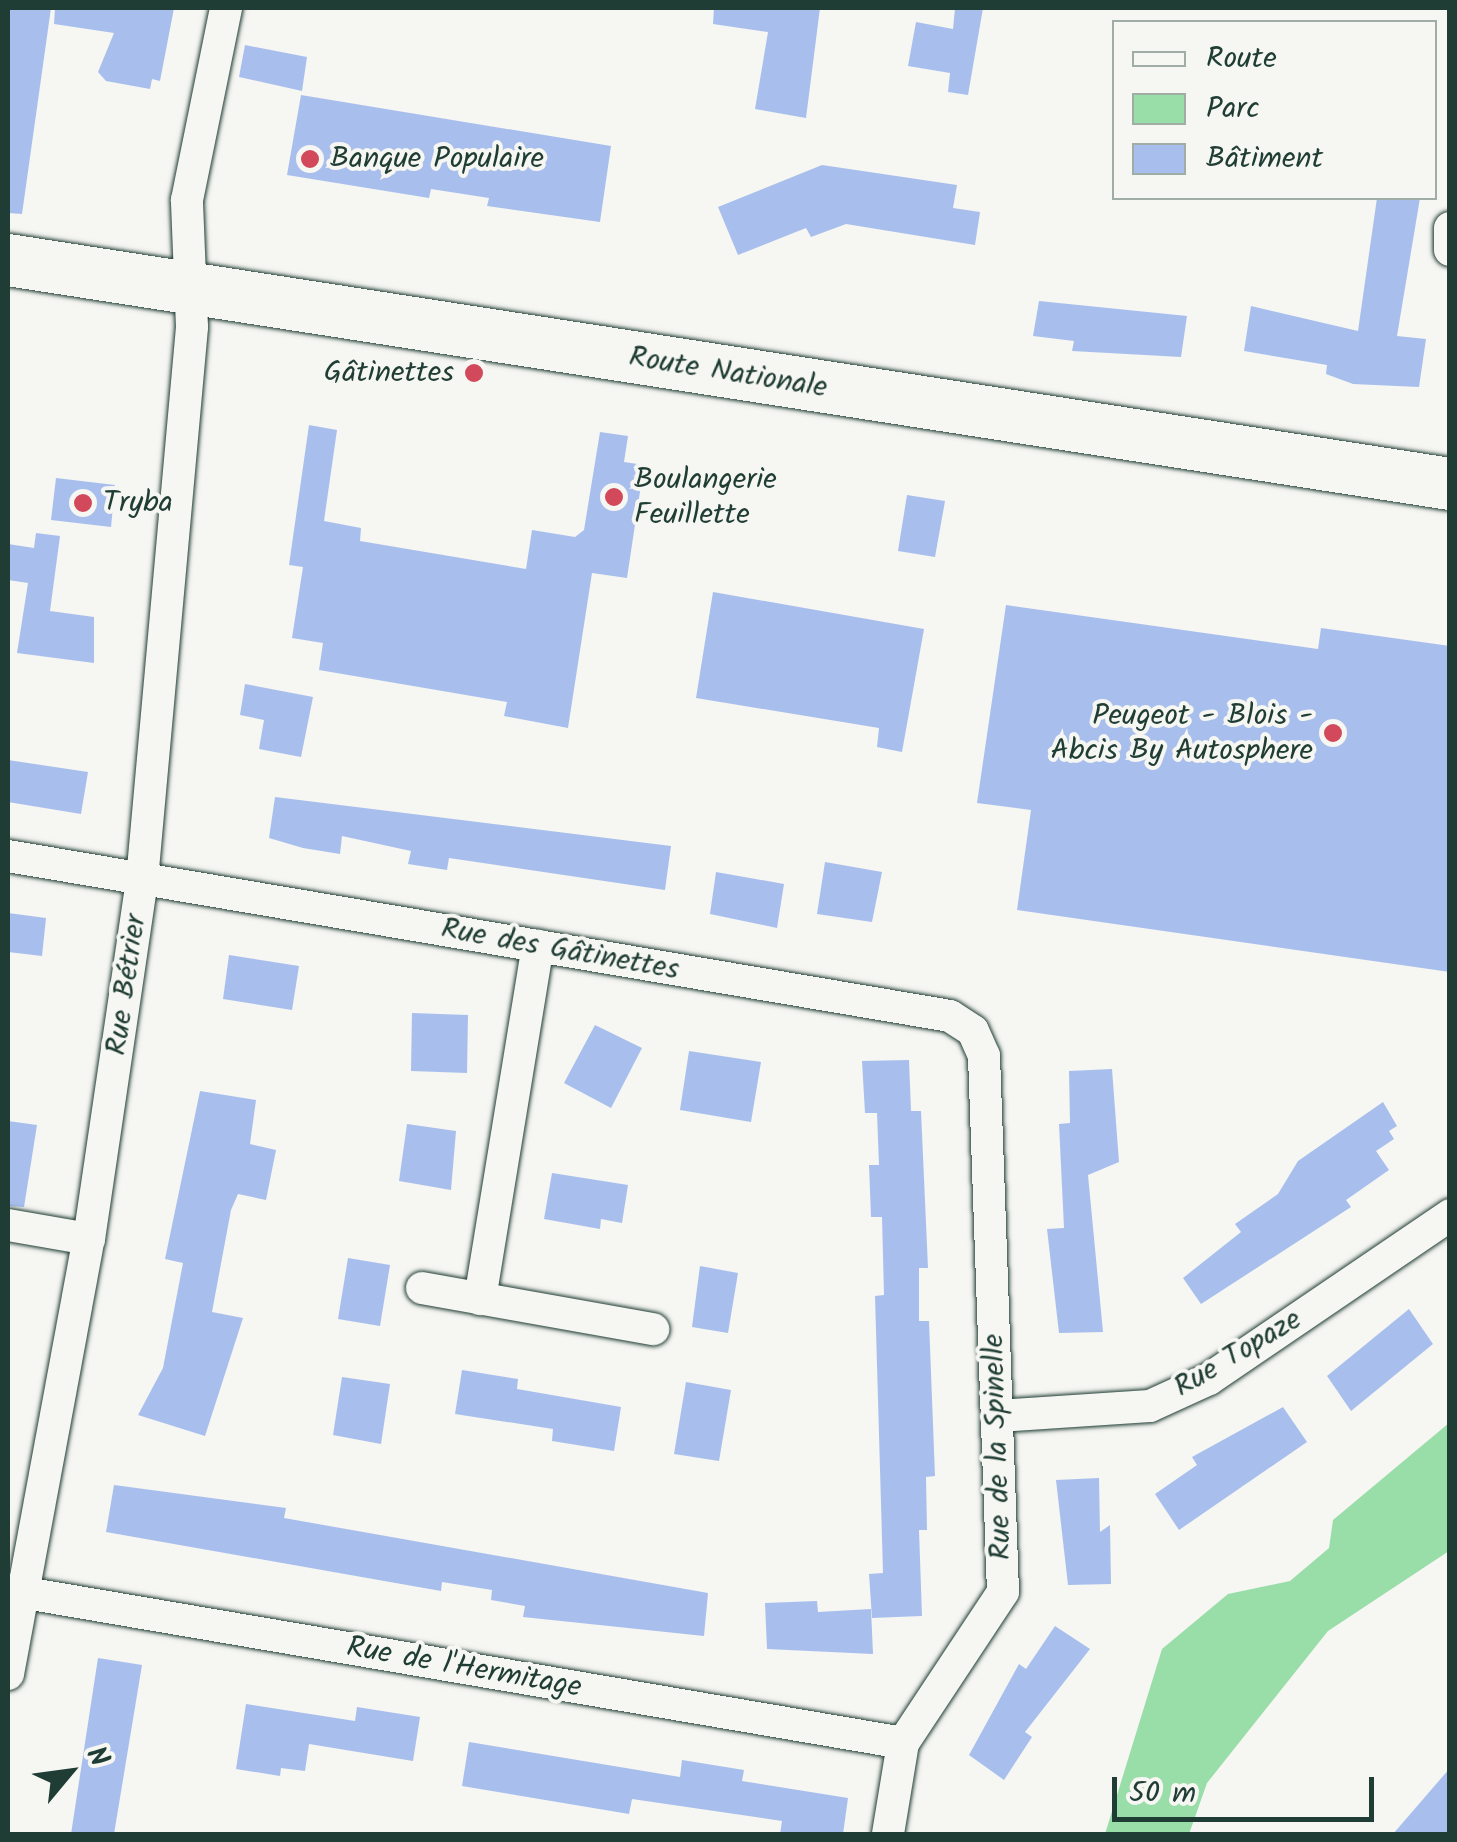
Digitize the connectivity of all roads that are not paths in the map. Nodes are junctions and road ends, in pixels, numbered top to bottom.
1 (226, 8) edge
2 (1450, 228) edge
3 (1450, 250) edge
4 (8, 260) edge
5 (190, 289) junction
6 (1450, 484) edge
7 (8, 856) edge
8 (142, 880) junction
9 (538, 946) junction
10 (973, 1031) joint
11 (1448, 1223) edge
12 (8, 1225) edge
13 (89, 1239) junction
14 (422, 1288) dead end
15 (480, 1298) junction
16 (653, 1328) dead end
17 (998, 1416) junction
18 (16, 1591) edge
19 (8, 1674) edge
20 (904, 1744) junction
21 (888, 1834) edge

1 - 5 street, Rue Bétrier
2 - 3 street
4 - 5 main road, Route Nationale
5 - 6 main road, Route Nationale
5 - 8 street, Rue Bétrier
7 - 8 street, Rue des Gâtinettes
8 - 9 street, Rue des Gâtinettes
8 - 13 street, Rue Bétrier
9 - 10 street, Rue des Gâtinettes
9 - 15 street
10 - 17 street, Rue de la Spinelle
11 - 17 street, Rue Topaze
12 - 13 street
13 - 18 street, Rue Bétrier
14 - 15 street
15 - 16 street
17 - 20 street, Rue de la Spinelle
18 - 19 street, Rue Bétrier
18 - 20 street, Rue de l'Hermitage
20 - 21 street, Rue de la Spinelle

